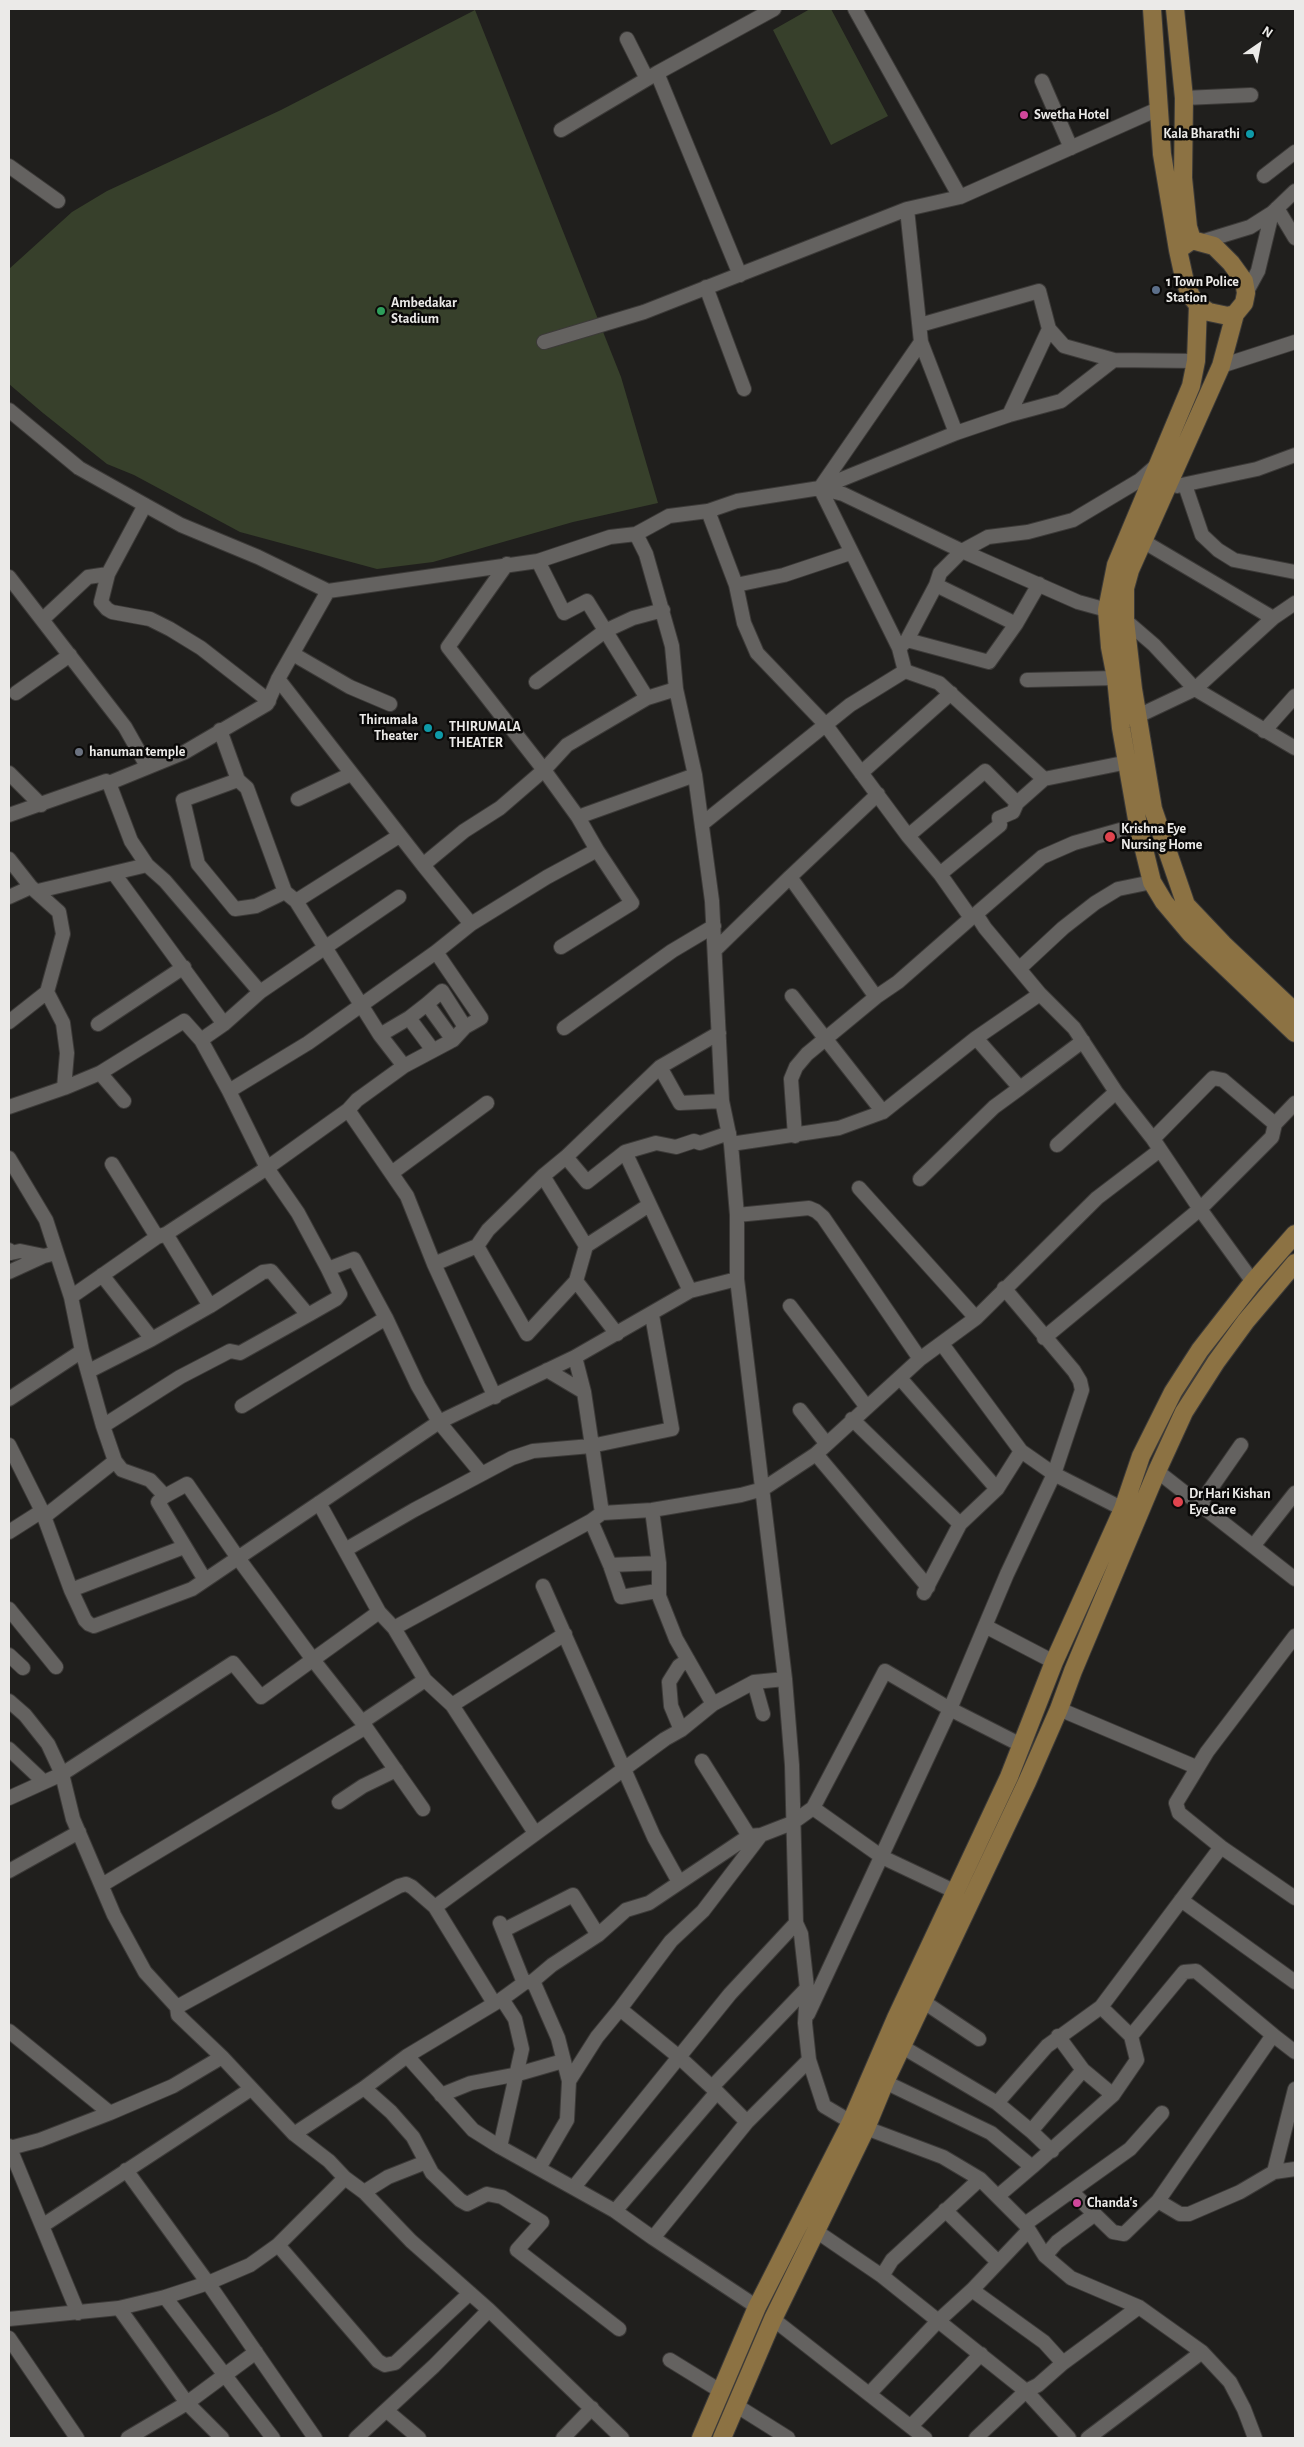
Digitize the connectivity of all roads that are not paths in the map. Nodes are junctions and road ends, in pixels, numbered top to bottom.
1 (774, 9) edge
2 (855, 9) edge
3 (1152, 9) edge
4 (1175, 9) edge
5 (628, 39) dead end
6 (652, 76) junction
7 (1042, 81) dead end
8 (1251, 95) dead end
9 (1184, 98) junction
10 (1158, 109) junction
11 (561, 130) dead end
12 (1071, 148) junction
13 (1295, 152) edge
14 (9, 166) edge
15 (1264, 176) dead end
16 (1295, 191) edge
17 (960, 198) junction
18 (58, 201) dead end
19 (908, 209) junction
20 (1274, 211) junction
21 (1295, 238) edge
22 (1190, 244) junction
23 (740, 275) junction
24 (706, 287) junction
25 (1246, 294) junction
26 (1198, 305) junction
27 (1235, 314) junction
28 (920, 326) junction
29 (1049, 329) junction
30 (544, 342) dead end
31 (921, 342) junction
32 (1295, 342) edge
33 (1114, 360) junction
34 (1196, 360) junction
35 (1221, 366) junction
36 (744, 389) dead end
37 (9, 410) edge
38 (1010, 415) junction
39 (956, 433) junction
40 (1295, 455) edge
41 (1158, 465) junction
42 (1185, 485) junction
43 (1166, 486) junction
44 (820, 488) junction
45 (145, 505) junction
46 (708, 511) junction
47 (636, 534) junction
48 (1141, 540) junction
49 (962, 551) junction
50 (850, 553) junction
51 (538, 561) junction
52 (507, 564) junction
53 (1295, 572) edge
54 (108, 574) junction
55 (9, 578) edge
56 (936, 584) junction
57 (1039, 584) junction
58 (736, 585) junction
59 (328, 590) junction
60 (1295, 603) edge
61 (663, 610) junction
62 (1107, 610) junction
63 (1273, 618) junction
64 (43, 619) junction
65 (1125, 620) junction
66 (1016, 624) junction
67 (605, 631) junction
68 (903, 644) junction
69 (293, 654) junction
70 (70, 655) junction
71 (905, 671) junction
72 (1116, 678) junction
73 (278, 679) junction
74 (1028, 680) dead end
75 (536, 682) dead end
76 (676, 689) junction
77 (1195, 689) junction
78 (16, 693) dead end
79 (951, 693) junction
80 (1295, 696) edge
81 (647, 698) junction
82 (269, 701) junction
83 (390, 704) dead end
84 (1138, 716) junction
85 (825, 724) junction
86 (220, 730) junction
87 (1264, 731) junction
88 (1295, 748) edge
89 (1128, 762) junction
90 (147, 766) junction
91 (544, 770) junction
92 (9, 773) edge
93 (861, 773) junction
94 (350, 774) junction
95 (696, 775) junction
96 (1044, 779) junction
97 (238, 780) junction
98 (109, 783) junction
99 (878, 794) junction
100 (298, 800) dead end
101 (1017, 803) junction
102 (41, 805) junction
103 (9, 815) edge
104 (578, 817) junction
105 (702, 824) junction
106 (1138, 825) junction
107 (399, 836) junction
108 (908, 836) junction
109 (597, 850) junction
110 (9, 859) edge
111 (147, 865) junction
112 (423, 865) junction
113 (115, 874) junction
114 (940, 874) junction
115 (790, 878) junction
116 (1152, 882) junction
117 (35, 889) junction
118 (284, 892) junction
119 (9, 897) edge
120 (398, 897) dead end
121 (296, 901) junction
122 (974, 916) junction
123 (471, 924) junction
124 (714, 926) junction
125 (324, 946) junction
126 (561, 947) dead end
127 (716, 949) junction
128 (436, 952) junction
129 (184, 967) junction
130 (1020, 968) junction
131 (47, 992) junction
132 (260, 992) junction
133 (1040, 994) junction
134 (792, 996) dead end
135 (876, 997) junction
136 (360, 1004) junction
137 (427, 1004) junction
138 (1295, 1012) edge
139 (409, 1018) junction
140 (9, 1022) edge
141 (98, 1024) dead end
142 (224, 1024) junction
143 (465, 1027) junction
144 (564, 1028) dead end
145 (719, 1033) junction
146 (1295, 1033) edge
147 (380, 1035) junction
148 (976, 1038) junction
149 (824, 1039) junction
150 (201, 1040) junction
151 (452, 1040) junction
152 (1083, 1041) junction
153 (432, 1050) junction
154 (404, 1066) junction
155 (660, 1067) junction
156 (100, 1073) junction
157 (64, 1088) junction
158 (1020, 1088) junction
159 (229, 1091) junction
160 (1116, 1092) junction
161 (124, 1101) dead end
162 (722, 1101) junction
163 (487, 1103) dead end
164 (1295, 1103) edge
165 (9, 1107) edge
166 (348, 1110) junction
167 (883, 1112) junction
168 (1275, 1124) junction
169 (795, 1136) junction
170 (730, 1138) junction
171 (1156, 1144) junction
172 (1057, 1145) dead end
173 (625, 1152) junction
174 (566, 1157) junction
175 (112, 1164) dead end
176 (11, 1165) edge
177 (267, 1168) junction
178 (393, 1172) junction
179 (543, 1176) junction
180 (920, 1179) dead end
181 (860, 1188) dead end
182 (649, 1205) junction
183 (1200, 1209) junction
184 (737, 1215) junction
185 (1295, 1234) edge
186 (162, 1235) junction
187 (477, 1246) junction
188 (586, 1246) junction
189 (12, 1253) edge
190 (50, 1254) junction
191 (1295, 1263) edge
192 (434, 1264) junction
193 (328, 1269) junction
194 (9, 1272) edge
195 (102, 1275) junction
196 (737, 1279) junction
197 (576, 1281) junction
198 (1253, 1282) junction
199 (1004, 1288) junction
200 (690, 1291) junction
201 (71, 1297) junction
202 (210, 1306) junction
203 (790, 1306) dead end
204 (652, 1314) junction
205 (308, 1315) junction
206 (386, 1318) junction
207 (976, 1318) junction
208 (617, 1334) junction
209 (1044, 1338) junction
210 (152, 1340) junction
211 (942, 1344) junction
212 (82, 1351) junction
213 (575, 1357) junction
214 (920, 1359) junction
215 (547, 1370) junction
216 (89, 1371) junction
217 (900, 1378) junction
218 (584, 1392) junction
219 (495, 1397) junction
220 (9, 1399) edge
221 (242, 1406) dead end
222 (866, 1406) junction
223 (800, 1410) dead end
224 (852, 1419) junction
225 (440, 1422) junction
226 (103, 1426) junction
227 (826, 1443) junction
228 (9, 1445) edge
229 (1241, 1445) dead end
230 (591, 1446) junction
231 (1021, 1450) junction
232 (816, 1454) junction
233 (115, 1462) junction
234 (1157, 1471) junction
235 (481, 1473) junction
236 (1054, 1474) junction
237 (762, 1489) junction
238 (997, 1489) junction
239 (1295, 1493) edge
240 (165, 1496) junction
241 (319, 1503) junction
242 (1200, 1504) junction
243 (1123, 1509) junction
244 (652, 1510) junction
245 (43, 1514) junction
246 (597, 1517) junction
247 (960, 1524) junction
248 (9, 1532) edge
249 (1254, 1545) junction
250 (184, 1547) junction
251 (345, 1550) junction
252 (238, 1558) junction
253 (660, 1563) junction
254 (610, 1565) junction
255 (1295, 1579) edge
256 (205, 1580) junction
257 (543, 1586) dead end
258 (71, 1590) junction
259 (657, 1591) junction
260 (9, 1609) edge
261 (379, 1612) junction
262 (985, 1626) junction
263 (394, 1628) junction
264 (565, 1634) junction
265 (1295, 1636) edge
266 (9, 1655) edge
267 (688, 1660) junction
268 (314, 1661) junction
269 (1054, 1662) junction
270 (23, 1668) dead end
271 (56, 1668) dead end
272 (785, 1679) junction
273 (424, 1680) junction
274 (754, 1682) junction
275 (9, 1701) edge
276 (713, 1704) junction
277 (452, 1705) junction
278 (950, 1709) junction
279 (1059, 1709) junction
280 (763, 1714) dead end
281 (364, 1725) junction
282 (680, 1730) junction
283 (1023, 1746) junction
284 (9, 1750) edge
285 (1202, 1759) junction
286 (702, 1760) dead end
287 (625, 1769) junction
288 (396, 1770) junction
289 (62, 1774) junction
290 (44, 1782) junction
291 (10, 1797) edge
292 (339, 1802) dead end
293 (423, 1808) dead end
294 (813, 1808) junction
295 (792, 1823) junction
296 (79, 1832) junction
297 (535, 1833) junction
298 (755, 1835) junction
299 (1222, 1847) junction
300 (882, 1856) junction
301 (9, 1871) edge
302 (679, 1882) junction
303 (102, 1885) junction
304 (956, 1892) junction
305 (1295, 1898) edge
306 (1181, 1900) junction
307 (435, 1907) junction
308 (796, 1923) junction
309 (598, 1935) junction
310 (528, 1982) junction
311 (1295, 1982) edge
312 (807, 1988) junction
313 (498, 2001) junction
314 (924, 2002) junction
315 (1101, 2006) junction
316 (177, 2008) junction
317 (620, 2009) junction
318 (805, 2023) junction
319 (9, 2031) edge
320 (1273, 2035) junction
321 (1058, 2036) junction
322 (1131, 2036) junction
323 (978, 2039) dead end
324 (902, 2046) junction
325 (1295, 2052) edge
326 (407, 2056) junction
327 (222, 2057) junction
328 (679, 2057) junction
329 (809, 2060) junction
330 (563, 2061) junction
331 (1083, 2070) junction
332 (518, 2074) junction
333 (570, 2081) junction
334 (885, 2082) junction
335 (364, 2088) junction
336 (251, 2089) junction
337 (1295, 2089) edge
338 (715, 2090) junction
339 (441, 2095) junction
340 (1112, 2095) junction
341 (997, 2103) junction
342 (1162, 2112) dead end
343 (110, 2113) junction
344 (747, 2122) junction
345 (858, 2125) junction
346 (1032, 2131) junction
347 (294, 2134) junction
348 (10, 2147) edge
349 (500, 2147) junction
350 (1052, 2151) junction
351 (426, 2162) junction
352 (1032, 2167) junction
353 (539, 2168) junction
354 (1295, 2169) edge
355 (126, 2170) junction
356 (1274, 2172) junction
357 (345, 2178) junction
358 (980, 2179) junction
359 (574, 2187) junction
360 (364, 2192) junction
361 (1072, 2192) junction
362 (998, 2196) junction
363 (1158, 2201) junction
364 (946, 2210) junction
365 (615, 2211) junction
366 (1095, 2214) junction
367 (42, 2226) junction
368 (1026, 2227) junction
369 (816, 2231) junction
370 (653, 2238) junction
371 (278, 2245) junction
372 (1045, 2256) junction
373 (998, 2262) junction
374 (882, 2276) junction
375 (208, 2283) junction
376 (972, 2290) junction
377 (470, 2293) junction
378 (165, 2297) junction
379 (757, 2307) junction
380 (1139, 2307) junction
381 (119, 2308) junction
382 (489, 2310) junction
383 (78, 2313) junction
384 (772, 2319) junction
385 (9, 2320) edge
386 (938, 2321) junction
387 (619, 2329) dead end
388 (9, 2338) edge
389 (256, 2352) junction
390 (1202, 2352) junction
391 (981, 2354) junction
392 (670, 2360) dead end
393 (1063, 2363) junction
394 (225, 2377) junction
395 (1026, 2391) junction
396 (722, 2392) junction
397 (870, 2393) junction
398 (187, 2403) junction
399 (737, 2406) junction
400 (592, 2408) junction
401 (387, 2411) junction
402 (910, 2426) junction
403 (77, 2438) edge
404 (128, 2438) edge
405 (222, 2438) edge
406 (273, 2438) edge
407 (315, 2438) edge
408 (356, 2438) edge
409 (420, 2438) edge
410 (564, 2438) edge
411 (622, 2438) edge
412 (701, 2438) edge
413 (722, 2438) edge
414 (788, 2438) edge
415 (925, 2438) edge
416 (976, 2438) edge
417 (1069, 2438) edge
418 (1088, 2438) edge
419 (1255, 2438) edge

1 - 6 street
2 - 17 street
3 - 10 main road
4 - 9 main road
5 - 6 street
6 - 11 street
6 - 23 street
7 - 12 street
8 - 9 street
9 - 22 main road
10 - 12 street
10 - 22 main road
12 - 17 street
13 - 15 street
14 - 18 street
16 - 20 street
17 - 19 street
19 - 23 street
19 - 28 street
20 - 21 street
20 - 22 street
20 - 25 street
22 - 25 main road
22 - 26 main road
23 - 24 street
24 - 30 street
24 - 36 street
25 - 27 main road
26 - 27 main road
26 - 34 main road
27 - 35 main road
28 - 29 street
28 - 31 street
29 - 33 street
29 - 38 street
31 - 39 street
31 - 44 street
32 - 35 street
33 - 34 street
33 - 38 street
34 - 41 main road
35 - 43 main road
37 - 45 street
38 - 39 street
39 - 44 street
40 - 42 street
41 - 49 street
41 - 62 main road
42 - 43 street
42 - 53 street
43 - 48 main road
44 - 46 street
44 - 49 street
44 - 50 street
45 - 54 street
45 - 59 street
46 - 47 street
46 - 58 street
47 - 51 street
47 - 61 street
48 - 63 street
48 - 65 main road
49 - 56 street
49 - 57 street
50 - 58 street
50 - 68 street
51 - 52 street
51 - 67 street
52 - 59 street
52 - 91 street
54 - 64 street
54 - 82 street
55 - 64 street
56 - 66 street
56 - 68 street
57 - 62 street
57 - 66 street
58 - 85 street
59 - 69 street
60 - 63 street
61 - 67 street
61 - 76 street
62 - 72 main road
63 - 77 street
64 - 70 street
65 - 77 street
65 - 84 main road
66 - 68 street
67 - 75 street
67 - 81 street
68 - 71 street
69 - 73 street
69 - 83 street
70 - 78 street
70 - 90 street
71 - 79 street
71 - 85 street
72 - 74 street
72 - 89 main road
73 - 82 street
73 - 94 street
76 - 81 street
76 - 95 street
77 - 84 street
77 - 87 street
79 - 93 street
79 - 96 street
80 - 87 street
81 - 91 street
82 - 86 street
84 - 138 main road
85 - 93 street
85 - 105 street
86 - 90 street
86 - 97 street
87 - 88 street
89 - 96 street
89 - 106 main road
90 - 98 street
91 - 104 street
91 - 112 street
92 - 102 street
93 - 99 street
94 - 100 street
94 - 107 street
95 - 104 street
95 - 105 street
96 - 101 street
97 - 118 street
97 - 118 street
98 - 102 street
98 - 111 street
99 - 108 street
99 - 115 street
101 - 108 street
101 - 114 street
102 - 103 street
104 - 109 street
105 - 124 street
106 - 116 main road
106 - 122 street
107 - 112 street
107 - 121 street
108 - 114 street
109 - 123 street
109 - 126 street
110 - 117 street
111 - 113 street
111 - 132 street
112 - 123 street
113 - 117 street
113 - 129 street
114 - 122 street
115 - 127 street
115 - 135 street
116 - 130 street
116 - 146 main road
117 - 119 street
117 - 131 street
118 - 121 street
120 - 125 street
121 - 125 street
122 - 130 street
122 - 135 street
123 - 128 street
124 - 127 street
124 - 144 street
125 - 132 street
125 - 136 street
127 - 145 street
128 - 136 street
128 - 143 street
129 - 141 street
129 - 142 street
130 - 133 street
131 - 140 street
131 - 157 street
132 - 142 street
133 - 148 street
133 - 152 street
134 - 149 street
135 - 149 street
136 - 147 street
136 - 159 street
137 - 139 street
137 - 143 street
137 - 151 street
139 - 147 street
139 - 153 street
142 - 150 street
143 - 151 street
145 - 155 street
145 - 162 street
147 - 154 street
148 - 158 street
148 - 167 street
149 - 167 street
149 - 169 street
150 - 156 street
150 - 159 street
151 - 153 street
152 - 158 street
152 - 160 street
153 - 154 street
154 - 166 street
155 - 162 street
155 - 174 street
156 - 157 street
156 - 161 street
157 - 165 street
158 - 180 street
159 - 177 street
160 - 171 street
160 - 172 street
162 - 170 street
163 - 178 street
164 - 168 street
166 - 177 street
166 - 178 street
167 - 169 street
168 - 171 street
168 - 183 street
169 - 170 street
170 - 173 street
170 - 184 street
171 - 183 street
171 - 199 street
173 - 174 street
173 - 182 street
174 - 179 street
175 - 186 street
176 - 190 street
177 - 186 street
177 - 193 street
178 - 192 street
179 - 187 street
179 - 188 street
181 - 207 street
182 - 188 street
182 - 200 street
183 - 198 street
183 - 209 street
184 - 196 street
184 - 214 street
185 - 198 main road
186 - 195 street
186 - 202 street
187 - 192 street
187 - 197 street
188 - 197 street
189 - 190 street
190 - 194 street
190 - 201 street
191 - 234 main road
192 - 219 street
193 - 205 street
193 - 206 street
195 - 201 street
195 - 210 street
196 - 200 street
196 - 237 street
197 - 208 street
198 - 243 main road
199 - 207 street
199 - 209 street
200 - 204 street
201 - 212 street
202 - 205 street
202 - 210 street
203 - 222 street
204 - 208 street
204 - 230 street
205 - 226 street
206 - 221 street
206 - 225 street
207 - 211 street
208 - 213 street
209 - 236 street
210 - 216 street
211 - 214 street
211 - 231 street
212 - 216 street
212 - 220 street
213 - 215 street
213 - 218 street
214 - 217 street
215 - 218 street
215 - 219 street
216 - 226 street
217 - 222 street
217 - 238 street
218 - 230 street
219 - 225 street
222 - 224 street
223 - 227 street
224 - 227 street
224 - 247 street
225 - 235 street
225 - 241 street
226 - 233 street
227 - 232 street
228 - 245 street
229 - 242 street
230 - 235 street
230 - 246 street
231 - 236 street
231 - 238 street
232 - 237 street
232 - 247 street
233 - 240 street
233 - 245 street
234 - 242 street
234 - 279 main road
235 - 251 street
236 - 243 street
236 - 262 street
237 - 244 street
237 - 272 street
238 - 247 street
239 - 249 street
240 - 250 street
240 - 252 street
241 - 251 street
241 - 252 street
242 - 249 street
243 - 269 main road
244 - 246 street
244 - 253 street
245 - 248 street
245 - 258 street
246 - 254 street
246 - 263 street
249 - 255 street
250 - 256 street
250 - 258 street
251 - 261 street
252 - 256 street
252 - 268 street
253 - 254 street
253 - 259 street
254 - 259 street
256 - 258 street
257 - 264 street
259 - 267 street
260 - 271 street
261 - 263 street
261 - 268 street
262 - 269 street
262 - 278 street
263 - 273 street
264 - 277 street
264 - 287 street
265 - 285 street
266 - 270 street
267 - 276 street
267 - 282 street
268 - 281 street
268 - 289 street
269 - 283 main road
272 - 274 street
272 - 295 street
273 - 277 street
273 - 281 street
274 - 276 street
274 - 280 street
275 - 289 street
276 - 282 street
277 - 297 street
278 - 283 street
278 - 294 street
278 - 300 street
279 - 285 street
279 - 314 main road
281 - 288 street
281 - 303 street
282 - 287 street
283 - 304 main road
284 - 290 street
285 - 299 street
286 - 298 street
287 - 297 street
287 - 302 street
288 - 292 street
288 - 293 street
289 - 290 street
289 - 296 street
290 - 291 street
294 - 295 street
294 - 300 street
295 - 298 street
295 - 308 street
296 - 301 street
296 - 303 street
297 - 307 street
298 - 302 street
298 - 317 street
299 - 305 street
299 - 306 street
300 - 304 street
300 - 318 street
302 - 309 street
303 - 316 street
304 - 345 main road
306 - 311 street
306 - 315 street
307 - 313 street
307 - 316 street
308 - 312 street
308 - 328 street
309 - 310 street
309 - 310 street
310 - 313 street
310 - 330 street
312 - 318 street
312 - 338 street
313 - 326 street
313 - 332 street
314 - 323 street
314 - 324 main road
315 - 321 street
315 - 322 street
316 - 327 street
317 - 328 street
317 - 333 street
318 - 329 street
319 - 343 street
320 - 322 street
320 - 325 street
320 - 363 street
321 - 331 street
321 - 341 street
322 - 340 street
324 - 334 main road
324 - 341 street
326 - 335 street
326 - 339 street
327 - 336 street
327 - 343 street
328 - 338 street
328 - 359 street
329 - 344 street
329 - 345 street
330 - 332 street
330 - 333 street
331 - 340 street
331 - 346 street
332 - 339 street
332 - 349 street
333 - 353 street
334 - 345 main road
334 - 352 street
335 - 347 street
335 - 351 street
336 - 347 street
336 - 355 street
337 - 356 street
338 - 344 street
338 - 365 street
339 - 349 street
340 - 350 street
341 - 346 street
342 - 361 street
343 - 348 street
344 - 370 street
345 - 358 street
345 - 369 main road
345 - 379 main road
346 - 350 street
347 - 357 street
348 - 367 street
349 - 353 street
350 - 352 street
351 - 360 street
351 - 387 street
352 - 362 street
353 - 359 street
354 - 356 street
355 - 367 street
355 - 375 street
356 - 363 street
357 - 360 street
357 - 371 street
358 - 362 street
358 - 364 street
359 - 365 street
360 - 377 street
361 - 366 street
361 - 368 street
362 - 368 street
363 - 366 street
364 - 373 street
364 - 374 street
365 - 370 street
366 - 372 street
367 - 383 street
368 - 372 street
368 - 373 street
369 - 374 street
369 - 384 main road
370 - 379 street
371 - 375 street
371 - 377 street
372 - 380 street
373 - 376 street
374 - 386 street
375 - 378 street
375 - 389 street
376 - 386 street
376 - 393 street
377 - 382 street
378 - 381 street
378 - 394 street
379 - 396 main road
380 - 390 street
380 - 393 street
381 - 383 street
381 - 398 street
382 - 400 street
382 - 401 street
383 - 385 street
384 - 397 street
384 - 399 main road
386 - 391 street
386 - 397 street
388 - 403 street
389 - 394 street
389 - 407 street
390 - 418 street
390 - 419 street
391 - 395 street
391 - 402 street
392 - 396 street
393 - 395 street
394 - 398 street
394 - 406 street
395 - 416 street
395 - 417 street
396 - 412 main road
397 - 402 street
398 - 404 street
398 - 405 street
399 - 413 main road
399 - 414 street
400 - 410 street
400 - 411 street
401 - 408 street
401 - 409 street
402 - 415 street

